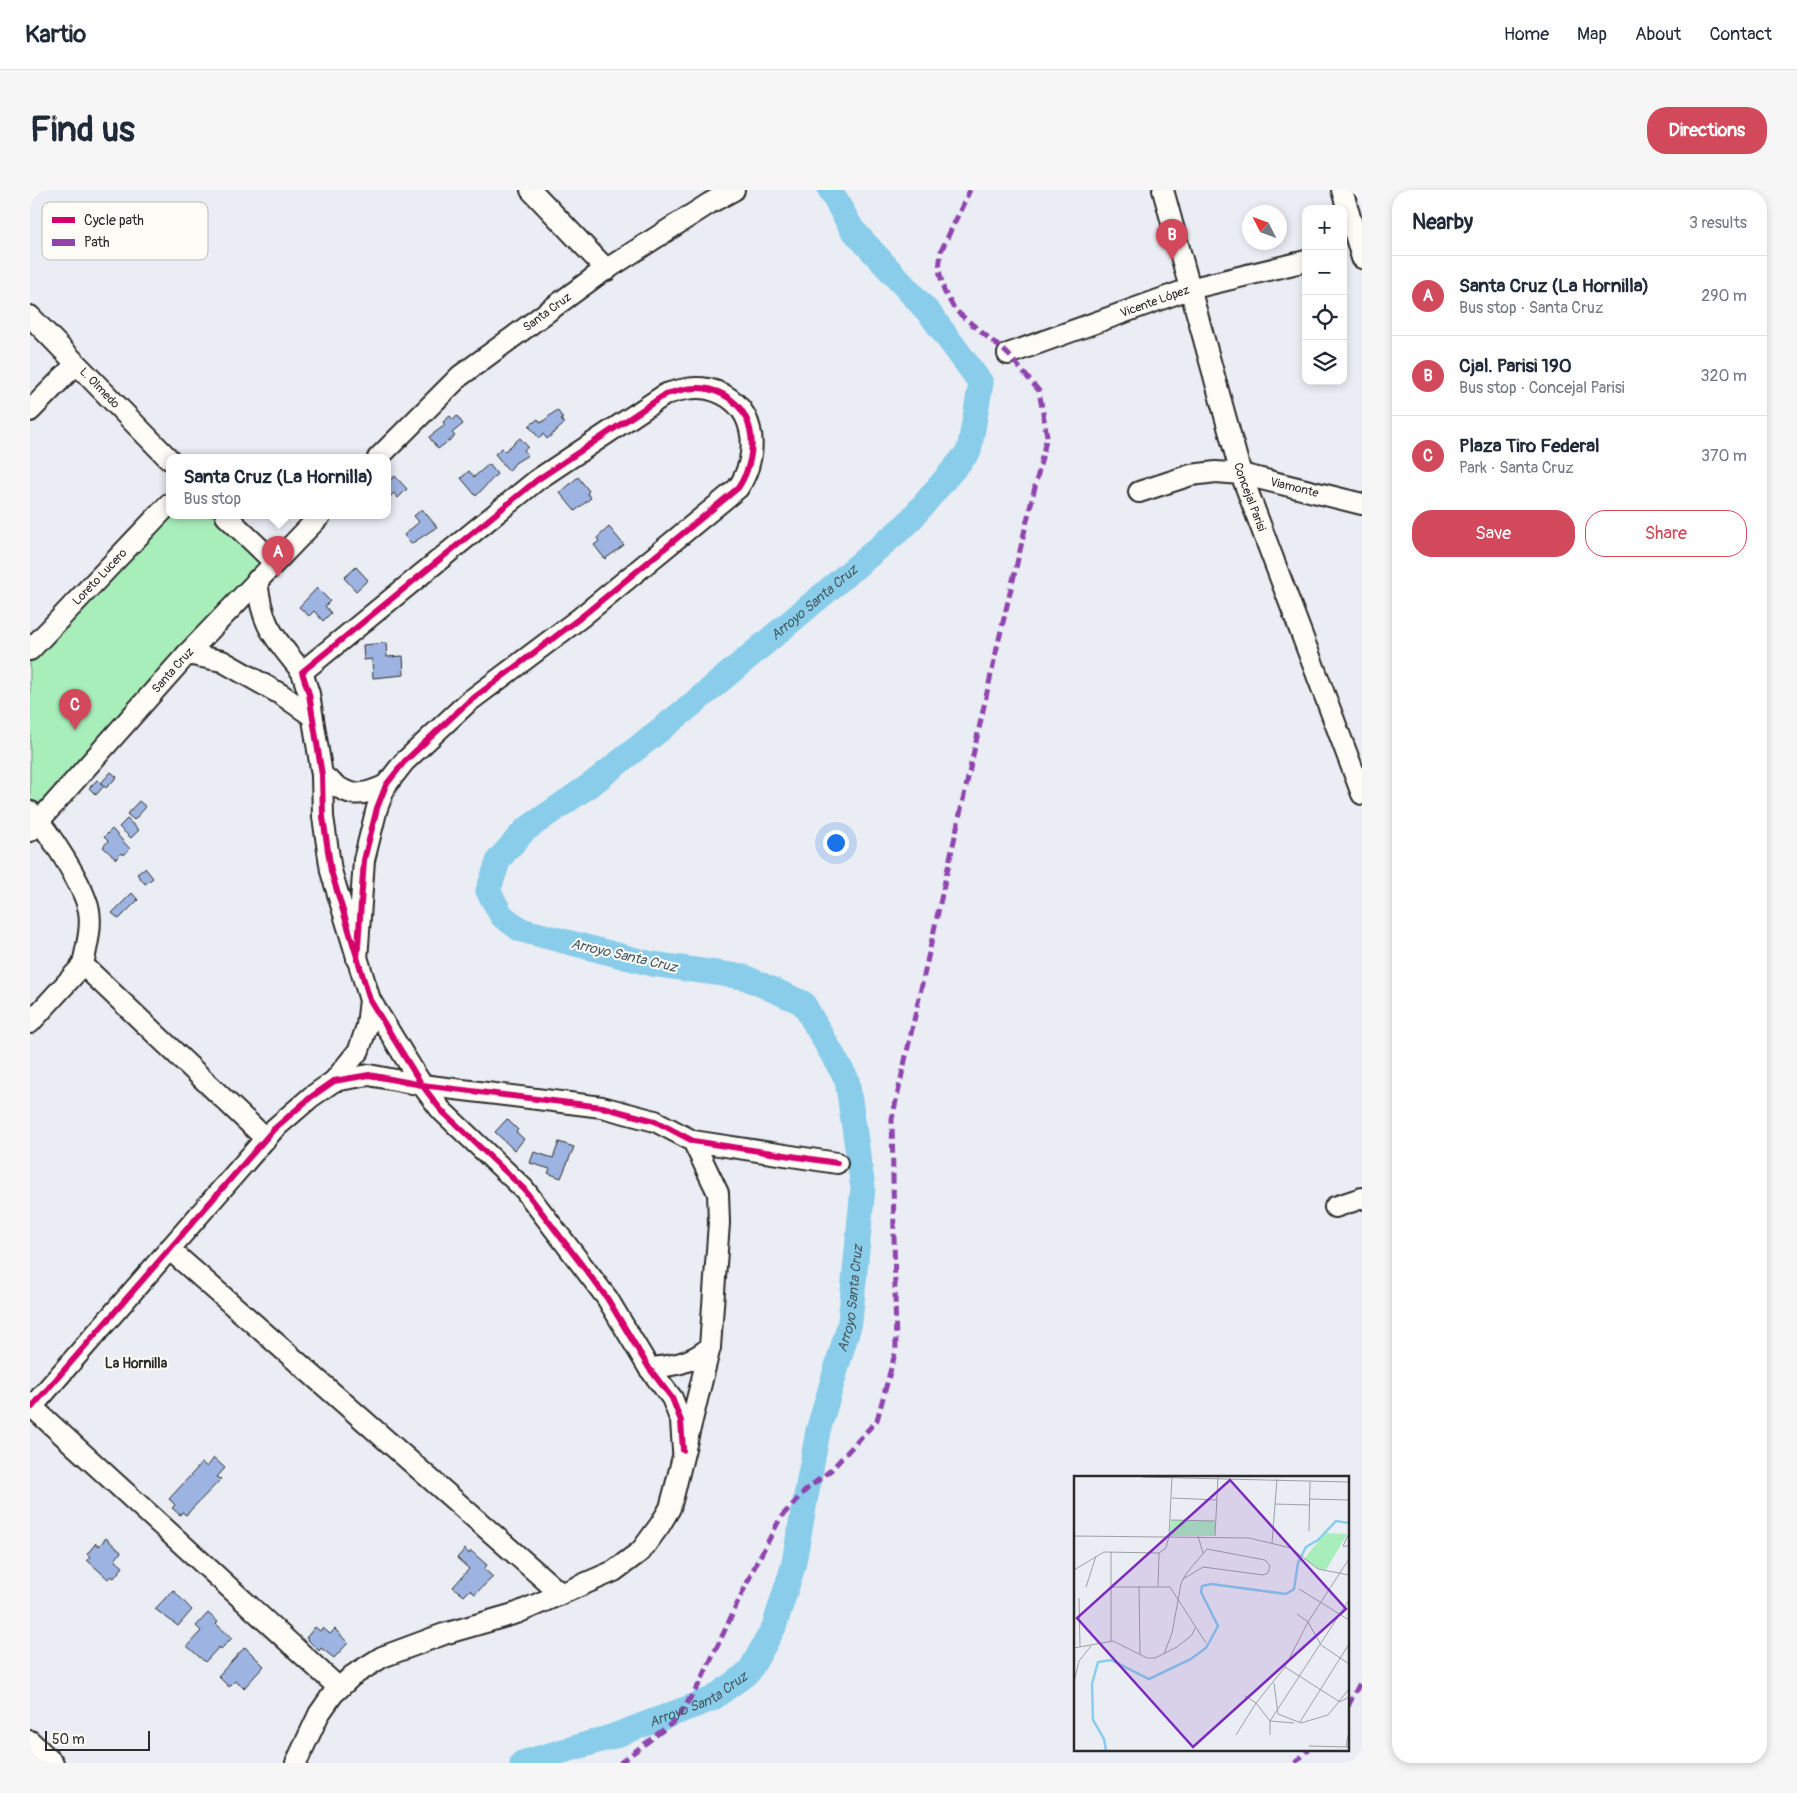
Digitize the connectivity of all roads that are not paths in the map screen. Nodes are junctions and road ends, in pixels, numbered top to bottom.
1 (531, 190) edge
2 (734, 190) edge
3 (1163, 190) edge
4 (1342, 190) edge
5 (1357, 251) edge
6 (1302, 262) edge
7 (607, 270) junction
8 (1190, 289) junction
9 (30, 316) edge
10 (1008, 354) dead end
11 (76, 364) junction
12 (30, 411) edge
13 (382, 454) edge
14 (166, 456) edge
15 (1241, 474) junction
16 (1139, 492) dead end
17 (1362, 504) edge
18 (166, 507) edge
19 (229, 519) edge
20 (317, 519) edge
21 (274, 562) junction
22 (257, 580) junction
23 (30, 650) edge
24 (187, 654) junction
25 (302, 672) junction
26 (312, 716) junction
27 (322, 776) junction
28 (386, 785) junction
29 (1362, 794) edge
30 (33, 820) edge
31 (357, 960) junction
32 (84, 965) junction
33 (370, 1000) junction
34 (30, 1023) edge
35 (334, 1081) junction
36 (422, 1085) junction
37 (266, 1138) junction
38 (693, 1141) junction
39 (837, 1163) dead end
40 (1362, 1198) edge
41 (1335, 1207) dead end
42 (169, 1249) junction
43 (710, 1347) junction
44 (649, 1368) junction
45 (31, 1406) edge
46 (683, 1450) junction
47 (561, 1594) junction
48 (339, 1688) junction
49 (30, 1741) edge
50 (54, 1763) edge
51 (296, 1763) edge

1 - 7 street
2 - 7 street, Santa Cruz
3 - 8 street, Concejal Parisi
4 - 5 street
6 - 8 street, Vicente López
7 - 13 street, Santa Cruz
8 - 10 street, Vicente López
8 - 15 street, Concejal Parisi
9 - 11 street, L. Olmedo
11 - 12 street
11 - 14 street, L. Olmedo
15 - 16 street, Viamonte
15 - 17 street, Viamonte
15 - 29 street, Concejal Parisi
18 - 23 street, Loreto Lucero
19 - 21 street
20 - 21 street, Santa Cruz
21 - 22 street, Santa Cruz
22 - 24 street, Santa Cruz
22 - 25 street
24 - 26 street
24 - 30 street, Santa Cruz
25 - 26 street
25 - 28 street
26 - 27 street
27 - 28 street
27 - 31 street
28 - 31 street
30 - 32 street
31 - 33 street
32 - 34 street
32 - 37 street
33 - 35 street
33 - 36 street
35 - 36 street
35 - 37 street
36 - 38 street
36 - 44 street
37 - 42 street
38 - 39 street
38 - 43 street
40 - 41 street
42 - 45 street
42 - 47 street
43 - 44 street
43 - 46 street
44 - 46 street
45 - 48 street
46 - 47 street
47 - 48 street
48 - 51 street
49 - 50 street

